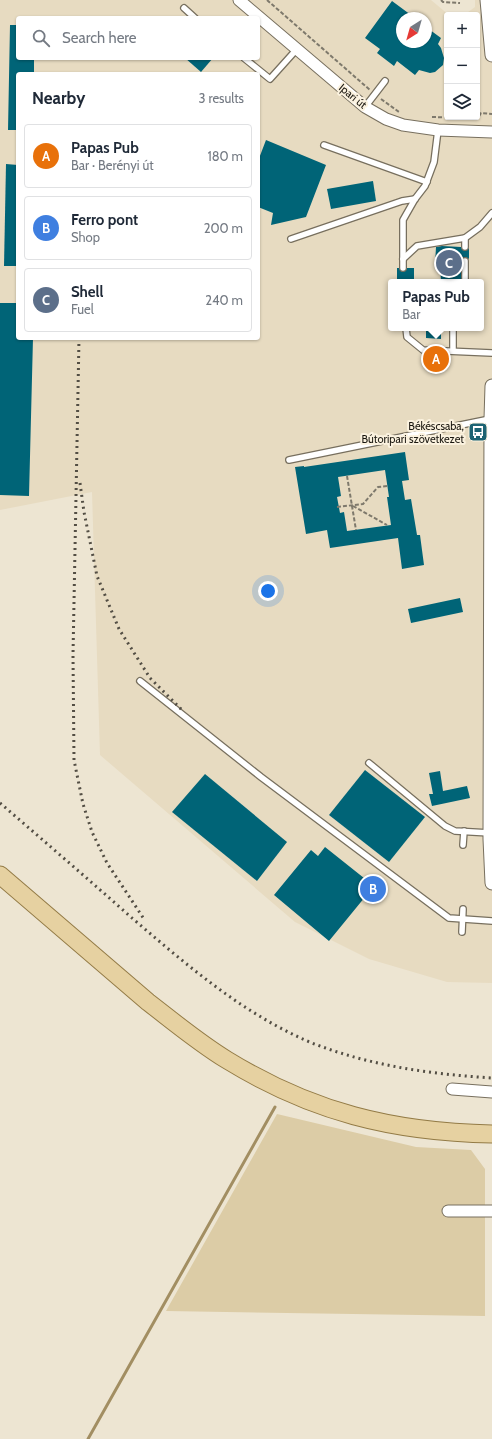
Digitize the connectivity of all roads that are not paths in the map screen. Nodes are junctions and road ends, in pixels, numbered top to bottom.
1 (240, 0) edge
2 (487, 0) edge
3 (184, 8) dead end
4 (193, 16) edge
5 (259, 16) edge
6 (260, 17) edge
7 (297, 49) junction
8 (492, 55) edge
9 (247, 60) edge
10 (385, 81) dead end
11 (365, 107) junction
12 (438, 130) junction
13 (492, 132) edge
14 (324, 145) dead end
15 (427, 182) junction
16 (415, 199) junction
17 (492, 213) edge
18 (465, 238) junction
19 (291, 239) dead end
20 (465, 247) dead end
21 (403, 260) junction
22 (465, 261) dead end
23 (403, 268) dead end
24 (465, 279) edge
25 (406, 331) edge
26 (453, 331) edge
27 (453, 351) junction
28 (492, 353) edge
29 (492, 386) edge
30 (491, 419) junction
31 (289, 460) dead end
32 (140, 681) dead end
33 (369, 763) dead end
34 (464, 831) junction
35 (490, 833) junction
36 (464, 846) dead end
37 (0, 875) edge
38 (492, 883) edge
39 (463, 909) dead end
40 (463, 919) junction
41 (492, 920) edge
42 (462, 932) dead end
43 (452, 1089) dead end
44 (492, 1092) edge
45 (492, 1134) edge
46 (448, 1211) dead end
47 (492, 1211) edge

1 - 5 street, Ipari út
2 - 8 street
3 - 4 lane
6 - 7 street, Ipari út
7 - 9 lane
7 - 11 street, Ipari út
10 - 11 lane
11 - 12 street, Ipari út
12 - 13 street, Ipari út
12 - 15 lane
14 - 15 lane
15 - 16 lane
16 - 19 lane
16 - 21 lane
17 - 18 lane
18 - 20 lane
18 - 21 lane
21 - 23 lane
22 - 24 lane
25 - 27 lane
26 - 27 lane
27 - 28 lane
29 - 30 street
30 - 31 lane
30 - 35 street
32 - 40 lane
33 - 34 lane
34 - 35 lane
34 - 36 lane
35 - 38 street
37 - 45 main road
39 - 40 lane
40 - 41 lane
40 - 42 lane
43 - 44 street
46 - 47 street

